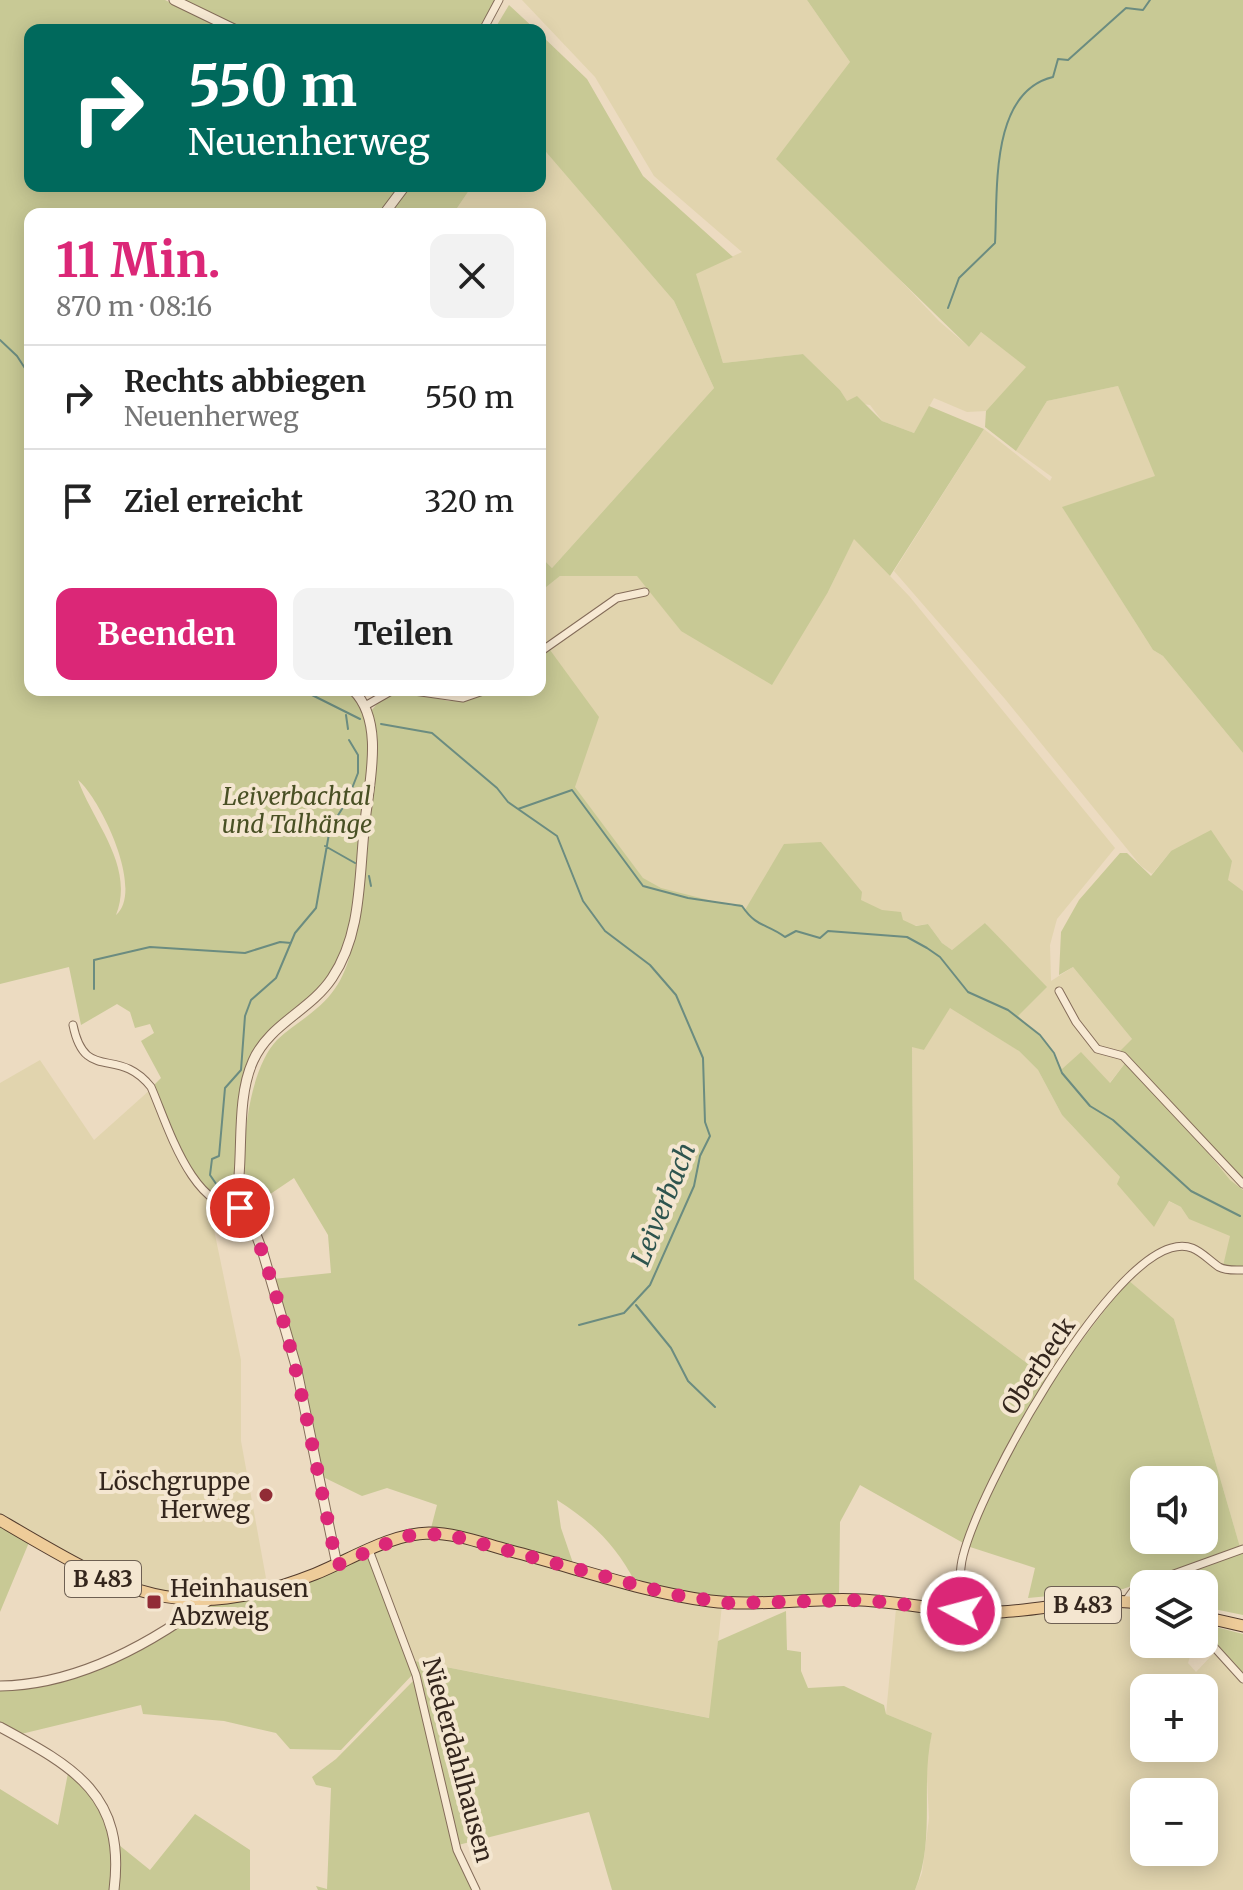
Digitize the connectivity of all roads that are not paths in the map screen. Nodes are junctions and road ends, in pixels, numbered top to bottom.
1 (174, 0) edge
2 (499, 0) edge
3 (224, 24) edge
4 (486, 24) edge
5 (645, 592) dead end
6 (546, 648) edge
7 (358, 696) edge
8 (382, 696) edge
9 (449, 696) edge
10 (469, 696) edge
11 (365, 706) junction
12 (1059, 991) dead end
13 (73, 1025) dead end
14 (1243, 1184) edge
15 (245, 1207) junction
16 (1243, 1270) edge
17 (0, 1520) edge
18 (1243, 1549) edge
19 (369, 1550) junction
20 (337, 1565) junction
21 (208, 1601) junction
22 (1125, 1602) junction
23 (1130, 1603) edge
24 (961, 1611) junction
25 (1218, 1620) edge
26 (1243, 1626) edge
27 (1218, 1651) edge
28 (1243, 1679) edge
29 (0, 1686) edge
30 (0, 1727) edge
31 (114, 1890) edge
32 (476, 1890) edge

1 - 3 street
2 - 4 street
5 - 6 street
7 - 11 street
8 - 11 street
9 - 10 street
11 - 15 street
12 - 14 street
13 - 15 street
15 - 20 street
16 - 24 street, Oberbeck
17 - 21 main road, B 483
18 - 22 street
19 - 20 main road, B 483
19 - 24 main road, B 483
19 - 32 street, Niederdahlhausen
20 - 21 main road, B 483
21 - 29 street
22 - 23 main road, B 483
22 - 24 main road, B 483
25 - 26 main road
27 - 28 street
30 - 31 street

